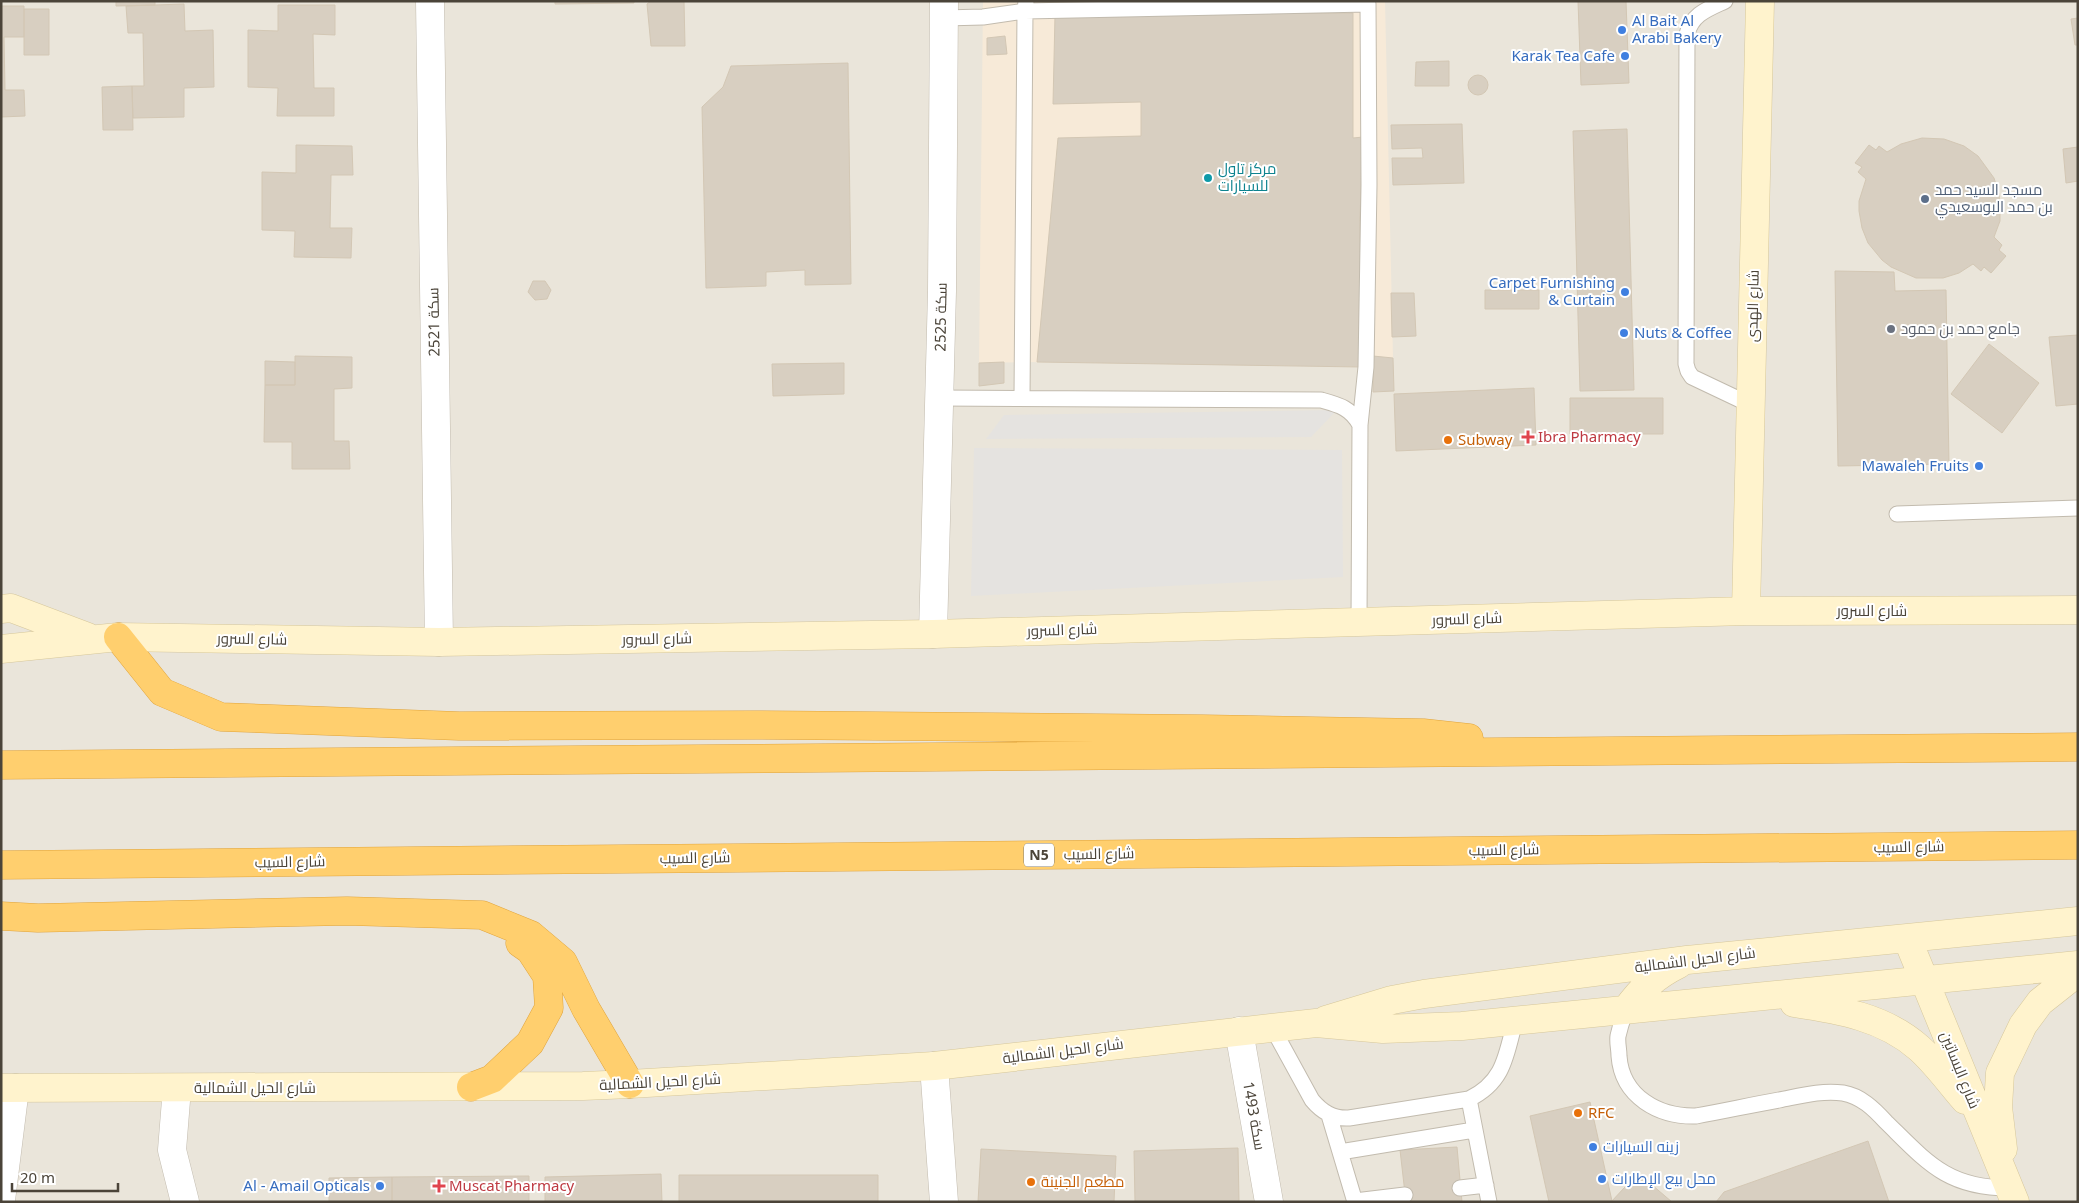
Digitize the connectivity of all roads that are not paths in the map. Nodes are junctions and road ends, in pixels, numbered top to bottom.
1 (430, 1) edge
2 (1725, 1) edge
3 (1760, 1) edge
4 (1025, 6) edge
5 (944, 10) edge
6 (939, 398) junction
7 (1022, 398) junction
8 (1751, 406) junction
9 (1360, 425) junction
10 (2078, 508) edge
11 (1897, 514) dead end
12 (1, 608) edge
13 (2078, 610) edge
14 (1746, 611) junction
15 (2033, 611) junction
16 (2078, 617) edge
17 (1359, 622) junction
18 (933, 634) junction
19 (105, 638) junction
20 (439, 642) junction
21 (1, 649) edge
22 (2078, 747) edge
23 (1603, 752) junction
24 (1, 765) edge
25 (2078, 845) edge
26 (1, 865) edge
27 (482, 915) junction
28 (1, 916) edge
29 (2078, 921) edge
30 (1907, 938) junction
31 (1687, 960) junction
32 (2078, 966) edge
33 (2078, 972) edge
34 (1924, 981) junction
35 (1753, 997) junction
36 (1626, 1010) junction
37 (1515, 1021) junction
38 (1316, 1023) junction
39 (1272, 1027) junction
40 (1239, 1031) junction
41 (934, 1066) junction
42 (630, 1084) junction
43 (471, 1087) junction
44 (8, 1088) edge
45 (177, 1088) junction
46 (1468, 1099) junction
47 (1329, 1115) junction
48 (1980, 1117) junction
49 (1474, 1130) junction
50 (1340, 1152) junction
51 (1486, 1185) junction
52 (1460, 1188) dead end
53 (1405, 1195) dead end
54 (2012, 1195) edge
55 (1, 1200) edge
56 (1355, 1201) edge
57 (185, 1202) edge
58 (944, 1202) edge
59 (1269, 1202) edge
60 (1489, 1202) edge

1 - 20 street, سكة 2521
2 - 8 lane
3 - 8 street, شارع الهدى
4 - 5 lane
4 - 7 lane
4 - 9 lane
5 - 6 street, سكة 2525
6 - 7 lane
6 - 18 street, سكة 2525
7 - 9 lane
8 - 14 street, شارع الهدى
9 - 17 lane
10 - 11 lane
12 - 19 street, شارع السرور
13 - 15 street, شارع السرور
14 - 15 street, شارع السرور
14 - 17 street, شارع السرور
15 - 16 street, شارع السرور
17 - 18 street, شارع السرور
18 - 20 street, شارع السرور
19 - 20 street, شارع السرور
19 - 21 street, شارع السرور
19 - 23 highway
22 - 23 highway
23 - 24 highway
25 - 26 highway, شارع السيب / N5
27 - 28 highway
27 - 42 highway
27 - 43 highway
29 - 30 street, شارع الحيل الشمالية
30 - 31 street, شارع الحيل الشمالية
30 - 34 street, شارع البساتين
31 - 36 street
31 - 38 street, شارع الحيل الشمالية
32 - 34 street, شارع الحيل الشمالية
33 - 54 street
34 - 35 street, شارع الحيل الشمالية
34 - 48 street, شارع البساتين
35 - 36 street, شارع الحيل الشمالية
35 - 48 street
36 - 37 street, شارع الحيل الشمالية
36 - 54 lane
37 - 38 street, شارع الحيل الشمالية
37 - 46 lane
38 - 39 street, شارع الحيل الشمالية
39 - 40 street, شارع الحيل الشمالية
39 - 47 lane
40 - 41 street, شارع الحيل الشمالية
40 - 59 street, سكة 1493
41 - 42 street, شارع الحيل الشمالية
41 - 58 street
42 - 43 street, شارع الحيل الشمالية
43 - 45 street, شارع الحيل الشمالية
44 - 45 street, شارع الحيل الشمالية
44 - 55 street
45 - 57 street
46 - 47 lane
46 - 49 lane
47 - 50 lane
48 - 54 street, شارع البساتين
49 - 50 lane
49 - 51 lane
50 - 56 lane
51 - 52 lane
51 - 60 lane
53 - 56 lane

